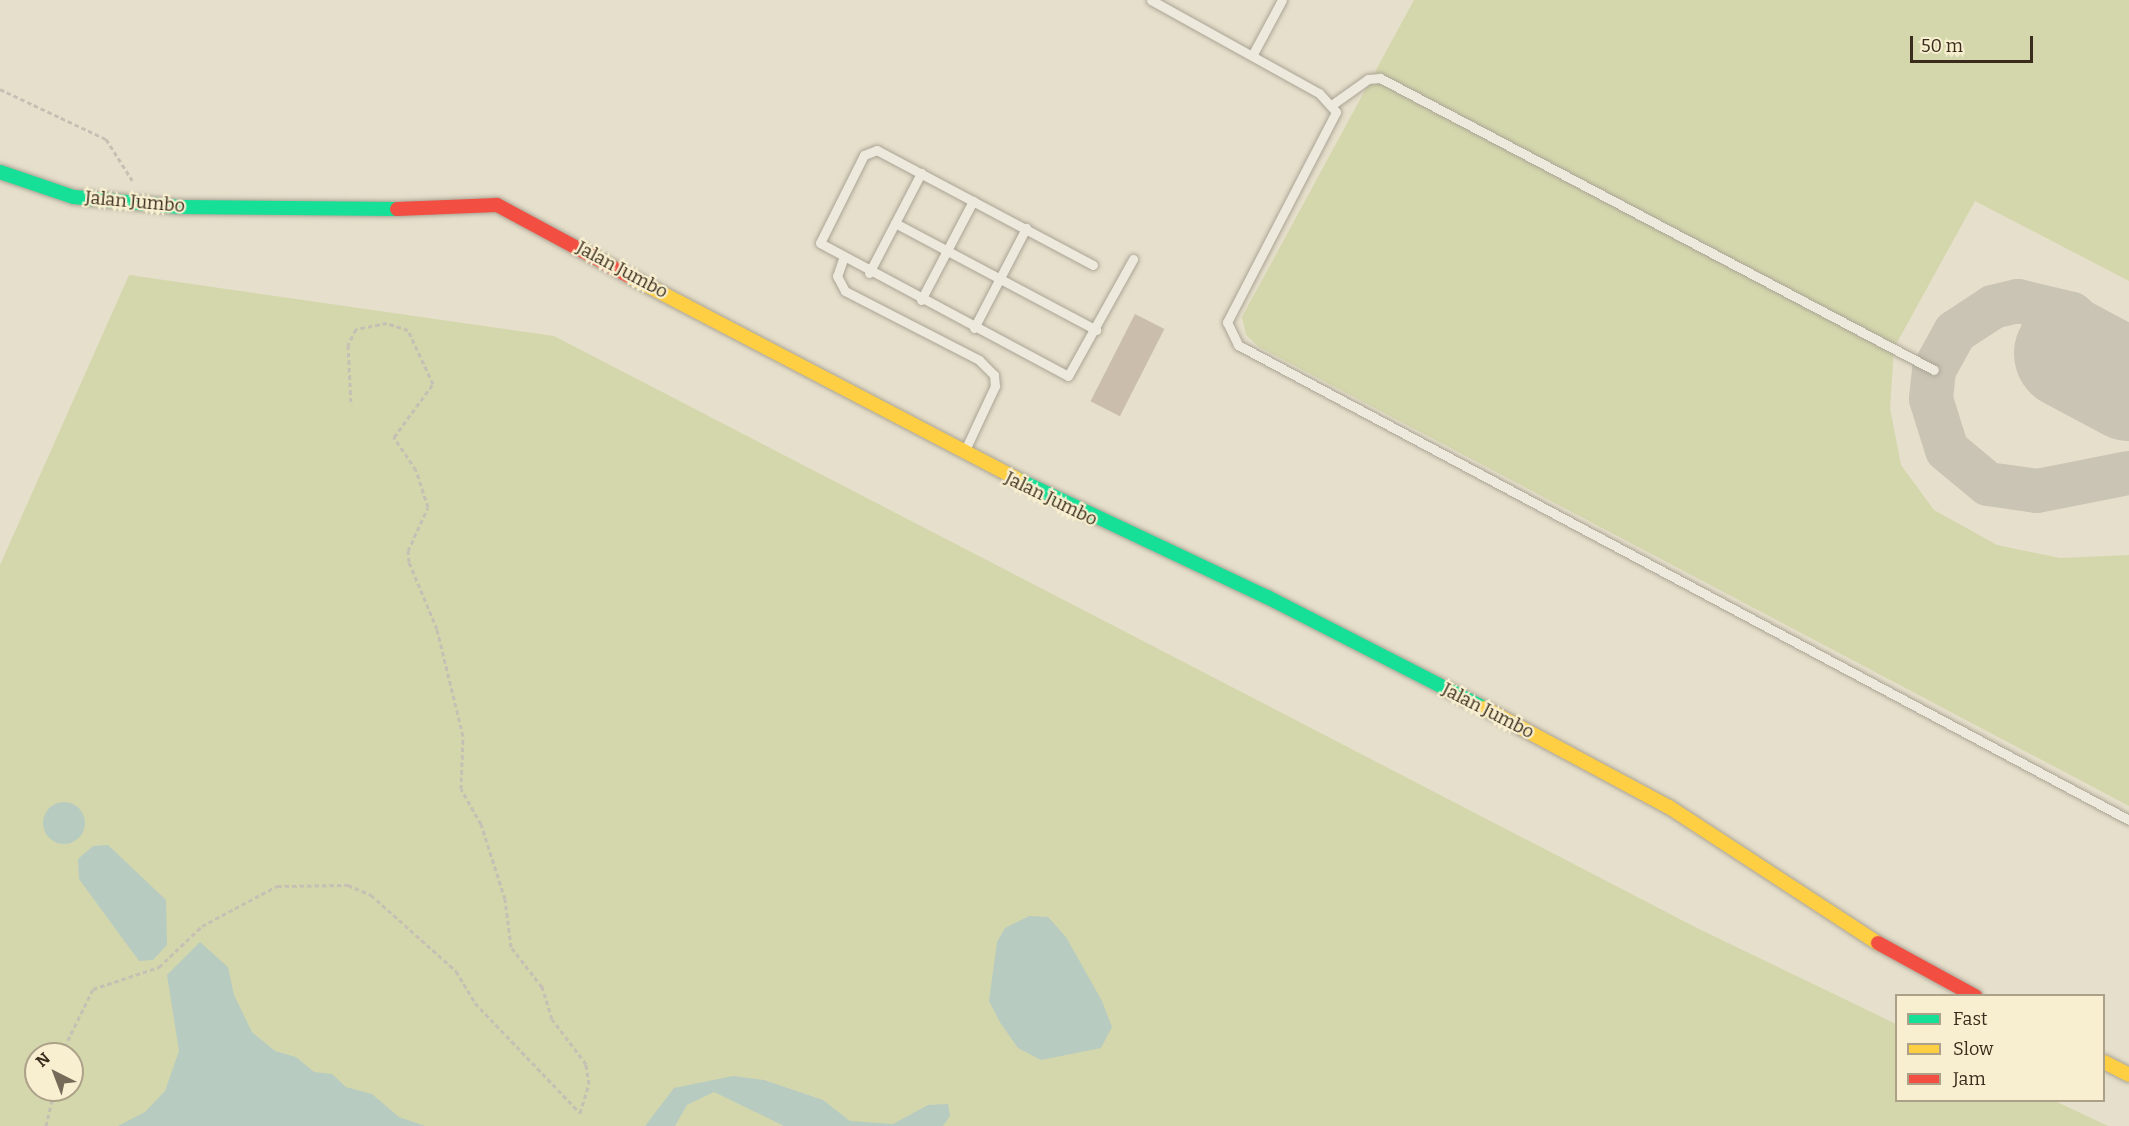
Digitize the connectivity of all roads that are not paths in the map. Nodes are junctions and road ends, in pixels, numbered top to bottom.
1 (1150, 0) edge
2 (1282, 0) edge
3 (1254, 54) junction
4 (1333, 104) junction
5 (0, 154) edge
6 (0, 172) edge
7 (921, 173) junction
8 (74, 197) junction
9 (973, 201) junction
10 (895, 223) junction
11 (1026, 228) junction
12 (947, 250) junction
13 (843, 259) junction
14 (1133, 259) dead end
15 (1094, 264) dead end
16 (869, 273) junction
17 (1000, 278) junction
18 (921, 300) junction
19 (974, 327) junction
20 (1096, 330) junction
21 (1934, 370) dead end
22 (963, 455) junction
23 (2129, 820) edge
24 (1972, 994) edge
25 (2105, 1063) edge
26 (2129, 1075) edge

1 - 3 lane
2 - 3 lane
3 - 4 lane
4 - 21 lane
4 - 23 lane
5 - 8 main road, Jalan Jumbo
6 - 8 main road, Jalan Jumbo
7 - 9 lane
7 - 10 lane
7 - 13 lane
8 - 22 main road, Jalan Jumbo
9 - 11 lane
9 - 12 lane
10 - 12 lane
10 - 16 lane
11 - 15 lane
11 - 17 lane
12 - 17 lane
12 - 18 lane
13 - 16 lane
13 - 22 lane
14 - 20 lane
16 - 18 lane
17 - 19 lane
17 - 20 lane
18 - 19 lane
19 - 20 lane
22 - 24 main road, Jalan Jumbo
25 - 26 main road

